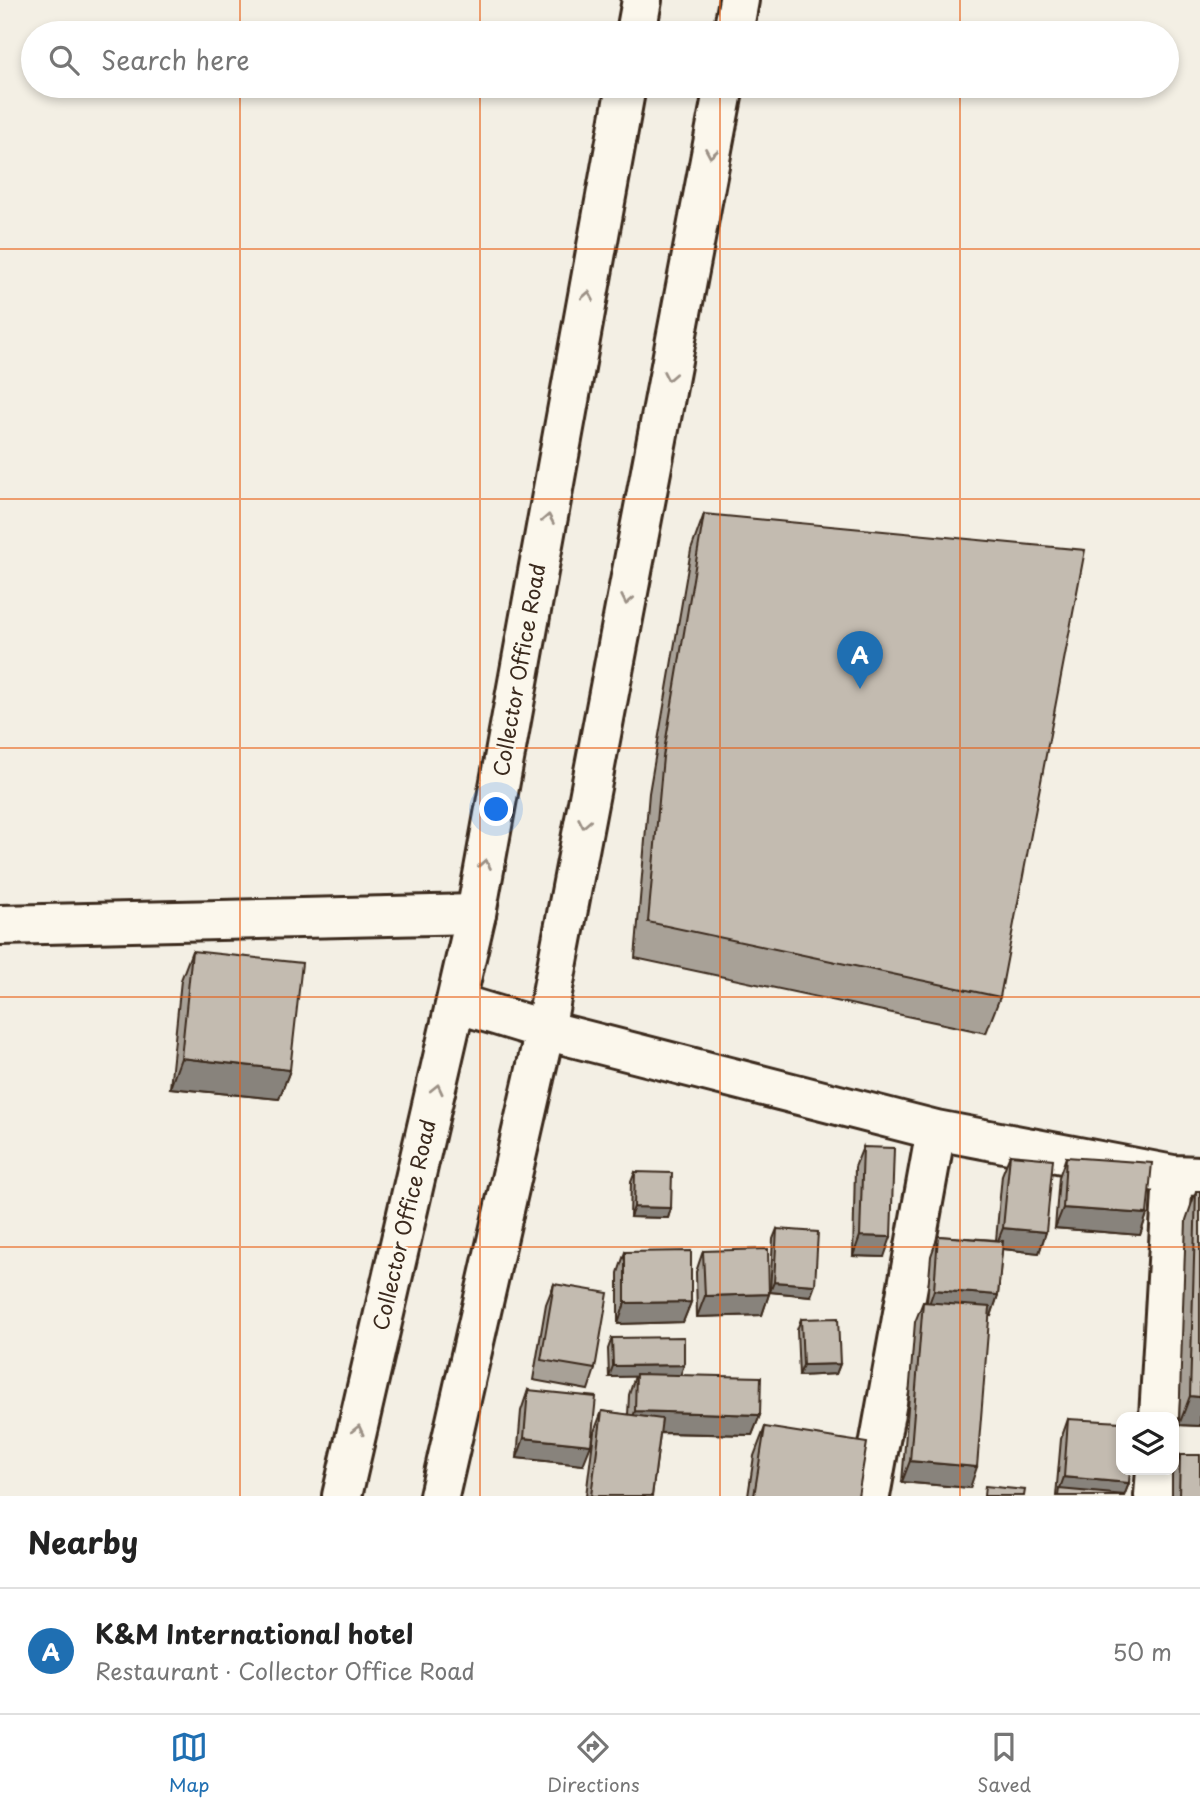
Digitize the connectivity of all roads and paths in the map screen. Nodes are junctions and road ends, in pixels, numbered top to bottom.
1 (642, 0) edge
2 (739, 0) edge
3 (638, 21) edge
4 (735, 21) edge
5 (624, 98) edge
6 (722, 98) edge
7 (476, 914) junction
8 (0, 925) edge
9 (456, 1003) junction
10 (545, 1030) junction
11 (936, 1130) junction
12 (1187, 1175) edge
13 (1160, 1412) edge
14 (1156, 1475) edge
15 (342, 1496) edge
16 (439, 1496) edge
17 (870, 1496) edge
18 (1154, 1496) edge

1 - 3 street
2 - 4 street
7 -> 5 street, Collector Office Road
6 -> 10 street
7 - 8 street
7 - 9 street, Collector Office Road
9 - 10 street
15 -> 9 street, Collector Office Road
10 - 11 street
10 - 16 street
11 - 12 street
11 - 17 street
12 - 13 street
14 - 18 street

